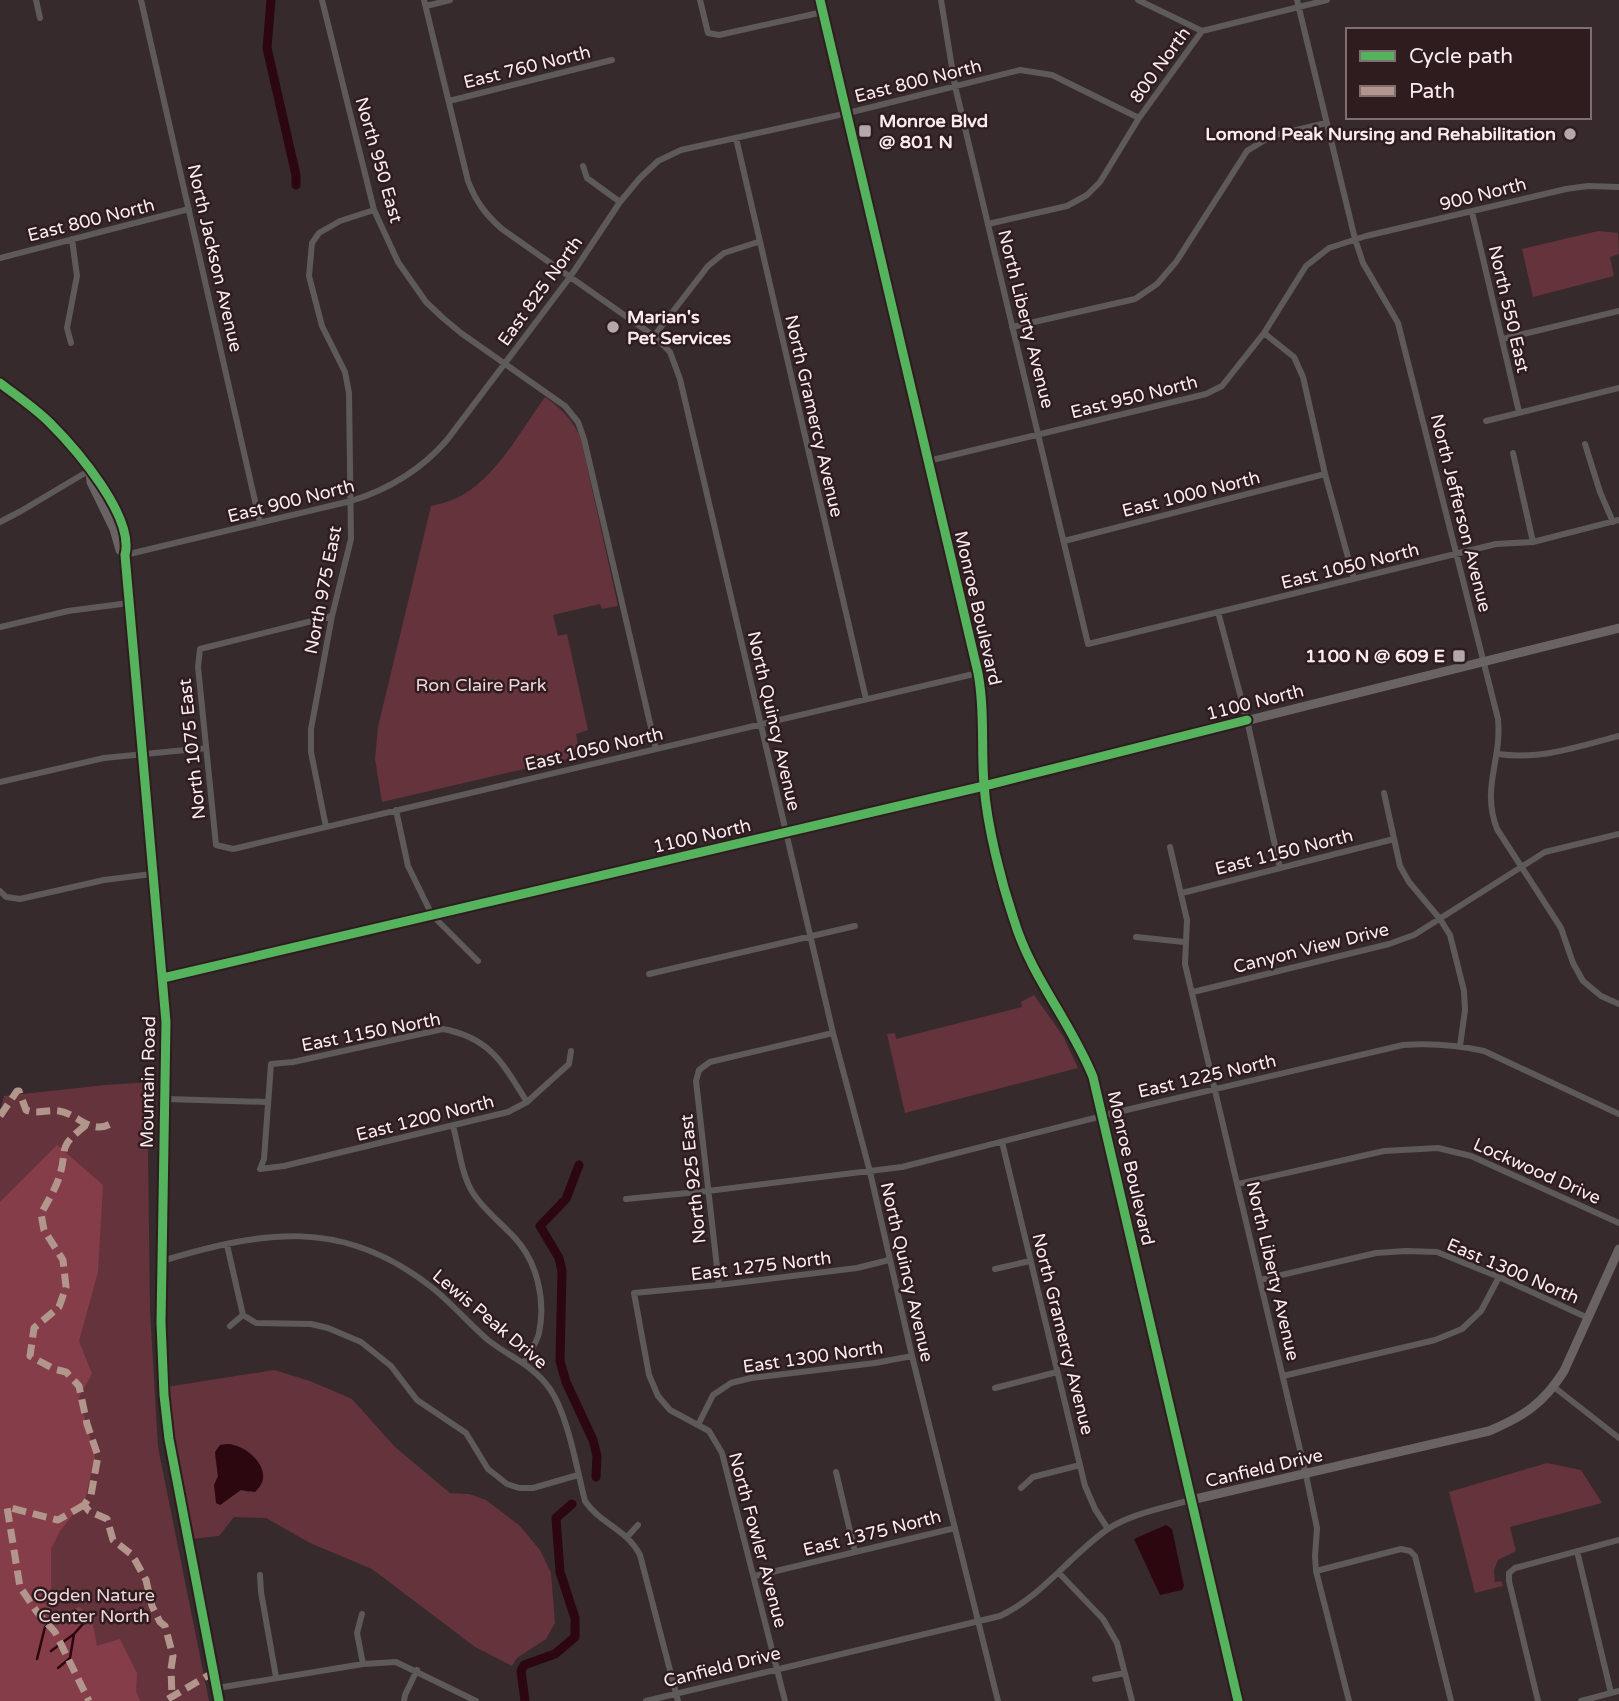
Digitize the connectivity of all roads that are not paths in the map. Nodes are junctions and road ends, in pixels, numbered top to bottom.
1 (36, 0) edge
2 (141, 0) edge
3 (322, 0) edge
4 (450, 0) edge
5 (700, 0) edge
6 (820, 0) edge
7 (941, 0) edge
8 (1138, 0) edge
9 (1327, 0) edge
10 (425, 3) edge
11 (1298, 4) edge
12 (823, 12) junction
13 (40, 18) dead end
14 (1202, 31) junction
15 (612, 60) dead end
16 (955, 86) junction
17 (449, 101) junction
18 (848, 113) junction
19 (1139, 118) junction
20 (1325, 123) junction
21 (736, 138) junction
22 (658, 161) joint
23 (583, 166) dead end
24 (1619, 187) edge
25 (620, 202) junction
26 (189, 209) junction
27 (374, 210) junction
28 (1472, 212) junction
29 (988, 225) junction
30 (72, 239) junction
31 (1355, 239) junction
32 (758, 242) junction
33 (0, 258) edge
34 (570, 277) junction
35 (1619, 311) edge
36 (1012, 327) junction
37 (1264, 333) junction
38 (654, 336) junction
39 (1503, 339) junction
40 (71, 343) dead end
41 (506, 364) junction
42 (0, 383) edge
43 (1222, 386) joint
44 (1619, 388) edge
45 (1519, 412) junction
46 (1486, 421) dead end
47 (1039, 435) junction
48 (447, 440) joint
49 (1586, 444) dead end
50 (1513, 453) dead end
51 (928, 461) junction
52 (90, 470) junction
53 (1325, 474) junction
54 (351, 502) junction
55 (1616, 521) edge
56 (0, 522) edge
57 (260, 523) junction
58 (1064, 541) junction
59 (1534, 542) junction
60 (1458, 554) junction
61 (125, 555) junction
62 (1354, 579) junction
63 (129, 603) junction
64 (1217, 612) junction
65 (332, 617) junction
66 (0, 627) edge
67 (1619, 628) edge
68 (1088, 644) joint
69 (1484, 662) junction
70 (978, 673) junction
71 (866, 699) junction
72 (1247, 720) junction
73 (761, 724) junction
74 (1619, 736) edge
75 (206, 748) junction
76 (656, 749) junction
77 (142, 754) junction
78 (1497, 754) junction
79 (0, 782) edge
80 (984, 786) junction
81 (1384, 793) dead end
82 (396, 810) junction
83 (326, 827) junction
84 (786, 832) junction
85 (1619, 834) edge
86 (1394, 839) junction
87 (216, 845) joint
88 (1170, 847) dead end
89 (1521, 866) junction
90 (1280, 868) junction
91 (152, 874) junction
92 (0, 891) edge
93 (1182, 893) junction
94 (432, 915) junction
95 (1440, 919) junction
96 (855, 926) dead end
97 (811, 935) junction
98 (1136, 937) dead end
99 (1184, 942) junction
100 (478, 961) dead end
101 (649, 974) dead end
102 (163, 978) junction
103 (1194, 992) junction
104 (1619, 1004) edge
105 (833, 1033) junction
106 (1460, 1046) junction
107 (571, 1051) dead end
108 (1216, 1088) junction
109 (166, 1099) junction
110 (268, 1102) junction
111 (527, 1102) junction
112 (1619, 1114) edge
113 (1103, 1115) junction
114 (453, 1126) junction
115 (1003, 1142) junction
116 (870, 1172) junction
117 (1238, 1184) junction
118 (708, 1191) junction
119 (626, 1199) dead end
120 (1619, 1223) edge
121 (227, 1245) junction
122 (1619, 1249) edge
123 (889, 1260) junction
124 (162, 1261) junction
125 (1030, 1261) junction
126 (995, 1269) dead end
127 (1499, 1277) junction
128 (1260, 1280) junction
129 (719, 1285) junction
130 (634, 1293) joint
131 (243, 1315) junction
132 (1588, 1318) junction
133 (230, 1326) dead end
134 (912, 1356) junction
135 (524, 1362) junction
136 (1057, 1372) junction
137 (1283, 1376) junction
138 (1553, 1387) junction
139 (995, 1388) dead end
140 (698, 1425) junction
141 (1619, 1438) edge
142 (1080, 1465) junction
143 (836, 1472) dead end
144 (578, 1475) junction
145 (1306, 1475) junction
146 (1021, 1488) dead end
147 (1192, 1500) junction
148 (638, 1525) dead end
149 (955, 1528) junction
150 (1108, 1529) junction
151 (628, 1536) junction
152 (1619, 1540) edge
153 (1577, 1551) junction
154 (855, 1552) junction
155 (1316, 1571) junction
156 (1059, 1573) junction
157 (260, 1575) dead end
158 (755, 1576) junction
159 (362, 1614) dead end
160 (979, 1621) junction
161 (363, 1664) junction
162 (417, 1670) junction
163 (778, 1670) junction
164 (1125, 1673) junction
165 (276, 1677) junction
166 (1095, 1679) dead end
167 (217, 1688) junction
168 (1615, 1692) edge
169 (677, 1698) edge
170 (219, 1701) edge
171 (404, 1701) edge
172 (476, 1701) edge
173 (646, 1701) edge
174 (785, 1701) edge
175 (998, 1701) edge
176 (1132, 1701) edge
177 (1238, 1701) edge
178 (1349, 1701) edge
179 (1451, 1701) edge
180 (1538, 1701) edge
181 (1581, 1701) edge

1 - 13 street
2 - 26 street, North Jackson Avenue
3 - 27 street, North 950 East
4 - 10 street
5 - 12 street
6 - 12 street, Monroe Boulevard
7 - 16 street, North Liberty Avenue
8 - 14 street
9 - 11 street, 800 North
10 - 17 street, North Quincy Avenue
11 - 14 street, 800 North
11 - 20 street, North Jefferson Avenue
12 - 18 street, Monroe Boulevard
14 - 19 street, 800 North
15 - 17 street, East 760 North
16 - 18 street, East 800 North
16 - 19 street, East 800 North
16 - 29 street, North Liberty Avenue
17 - 34 street, North Quincy Avenue
18 - 21 street, East 800 North
18 - 51 street, Monroe Boulevard
19 - 29 street, 800 North
20 - 31 street, North Jefferson Avenue
20 - 36 street
21 - 22 street, East 800 North
21 - 32 street, North Gramercy Avenue
22 - 25 street, East 825 North
23 - 25 street
24 - 28 street, 900 North
25 - 34 street, East 825 North
26 - 30 street, East 800 North
26 - 57 street, North Jackson Avenue
27 - 41 street, North 950 East
27 - 54 street, North 975 East
28 - 31 street, 900 North
28 - 39 street, North 550 East
29 - 36 street, North Liberty Avenue
30 - 33 street, East 800 North
30 - 40 street
31 - 37 street, 900 North
31 - 60 street, North Jefferson Avenue
32 - 38 street
32 - 71 street, North Gramercy Avenue
34 - 38 street, North Quincy Avenue
34 - 41 street, East 825 North
35 - 39 street
36 - 47 street, North Liberty Avenue
37 - 43 street, 900 North
37 - 53 street
38 - 73 street, North Quincy Avenue
39 - 45 street, North 550 East
41 - 48 street, East 825 North
41 - 76 street, North 950 East
42 - 52 street, Mountain Road
43 - 47 street, East 950 North
44 - 45 street
45 - 46 street
47 - 51 street, East 950 North
47 - 58 street, North Liberty Avenue
48 - 54 street, East 900 North
49 - 55 street
50 - 59 street
51 - 70 street, Monroe Boulevard
52 - 56 street
52 - 61 street, Mountain Road
53 - 58 street, East 1000 North
53 - 62 street
54 - 57 street, East 900 North
54 - 65 street, North 975 East
55 - 59 street, East 1050 North
57 - 61 street, East 900 North
58 - 68 street, North Liberty Avenue
59 - 60 street, East 1050 North
60 - 62 street, East 1050 North
60 - 69 street, North Jefferson Avenue
61 - 63 street, Mountain Road
62 - 64 street, East 1050 North
63 - 66 street
63 - 77 street, Mountain Road
64 - 68 street, East 1050 North
64 - 72 street
65 - 75 street, North 1075 East
65 - 83 street, North 975 East
67 - 69 street, 1100 North
69 - 72 street, 1100 North
69 - 78 street, North Jefferson Avenue
70 - 71 street, East 1050 North
70 - 80 street, Monroe Boulevard
71 - 73 street, East 1050 North
72 - 80 street, 1100 North
72 - 90 street
73 - 76 street, East 1050 North
73 - 84 street, North Quincy Avenue
74 - 78 street
75 - 77 street
75 - 87 street, North 1075 East
76 - 82 street, East 1050 North
77 - 79 street
77 - 91 street, Mountain Road
78 - 89 street, North Jefferson Avenue
80 - 84 street, 1100 North
80 - 113 street, Monroe Boulevard
81 - 86 street
82 - 83 street, East 1050 North
82 - 94 street
83 - 87 street, East 1050 North
84 - 94 street, 1100 North
84 - 97 street, North Quincy Avenue
85 - 89 street, Canyon View Drive
86 - 90 street, East 1150 North
86 - 95 street
88 - 93 street, North Liberty Avenue
89 - 95 street, Canyon View Drive
89 - 104 street, North Jefferson Avenue
90 - 93 street, East 1150 North
91 - 92 street
91 - 102 street, Mountain Road
93 - 99 street, North Liberty Avenue
94 - 100 street
94 - 102 street, 1100 North
95 - 103 street, Canyon View Drive
95 - 106 street
96 - 97 street
97 - 101 street
97 - 105 street, North Quincy Avenue
98 - 99 street
99 - 103 street, North Liberty Avenue
102 - 109 street, Mountain Road
103 - 108 street, North Liberty Avenue
105 - 116 street, North Quincy Avenue
105 - 118 street, North 925 East
106 - 108 street, East 1225 North
106 - 112 street, East 1225 North
107 - 111 street, East 1200 North
108 - 113 street, East 1225 North
108 - 117 street, North Liberty Avenue
109 - 110 street
109 - 124 street, Mountain Road
110 - 111 street, East 1150 North
110 - 114 street, East 1200 North
111 - 114 street, East 1200 North
113 - 115 street, East 1225 North
113 - 147 street, Monroe Boulevard
114 - 135 street
115 - 116 street, East 1225 North
115 - 125 street, North Gramercy Avenue
116 - 118 street, East 1225 North
116 - 123 street, North Quincy Avenue
117 - 120 street, Lockwood Drive
117 - 128 street, North Liberty Avenue
118 - 119 street, East 1225 North
118 - 129 street, North 925 East
121 - 124 street, Lewis Peak Drive
121 - 131 street
121 - 135 street, Lewis Peak Drive
122 - 132 street, Canfield Drive
123 - 129 street, East 1275 North
123 - 134 street, North Quincy Avenue
124 - 167 street, Mountain Road
125 - 126 street
125 - 136 street, North Gramercy Avenue
127 - 128 street, East 1300 North
127 - 132 street, East 1300 North
127 - 137 street
128 - 137 street, North Liberty Avenue
129 - 130 street, East 1275 North
130 - 140 street, North Fowler Avenue
131 - 133 street
131 - 144 street
132 - 138 street, Canfield Drive
134 - 140 street, East 1300 North
134 - 149 street, North Quincy Avenue
135 - 144 street, Lewis Peak Drive
136 - 139 street
136 - 142 street, North Gramercy Avenue
137 - 145 street, North Liberty Avenue
138 - 141 street
138 - 145 street, Canfield Drive
140 - 158 street, North Fowler Avenue
142 - 146 street
142 - 150 street, North Gramercy Avenue
143 - 154 street
144 - 151 street, Lewis Peak Drive
145 - 147 street, Canfield Drive
145 - 155 street, North Liberty Avenue
147 - 150 street, Canfield Drive
147 - 177 street, Monroe Boulevard
148 - 151 street
149 - 154 street, East 1375 North
149 - 160 street, North Quincy Avenue
150 - 156 street, Canfield Drive
151 - 169 street, Lewis Peak Drive
152 - 153 street
153 - 168 street
153 - 180 street
154 - 158 street, East 1375 North
155 - 178 street, North Liberty Avenue
155 - 179 street
156 - 160 street, Canfield Drive
156 - 164 street
157 - 165 street
158 - 163 street, North Fowler Avenue
159 - 161 street
160 - 163 street, Canfield Drive
160 - 175 street, North Quincy Avenue
161 - 162 street
161 - 165 street
162 - 171 street
162 - 172 street
163 - 169 street, Canfield Drive
163 - 174 street, North Fowler Avenue
164 - 166 street
164 - 176 street
165 - 167 street
167 - 170 street, Mountain Road
168 - 181 street
169 - 173 street, Canfield Drive

